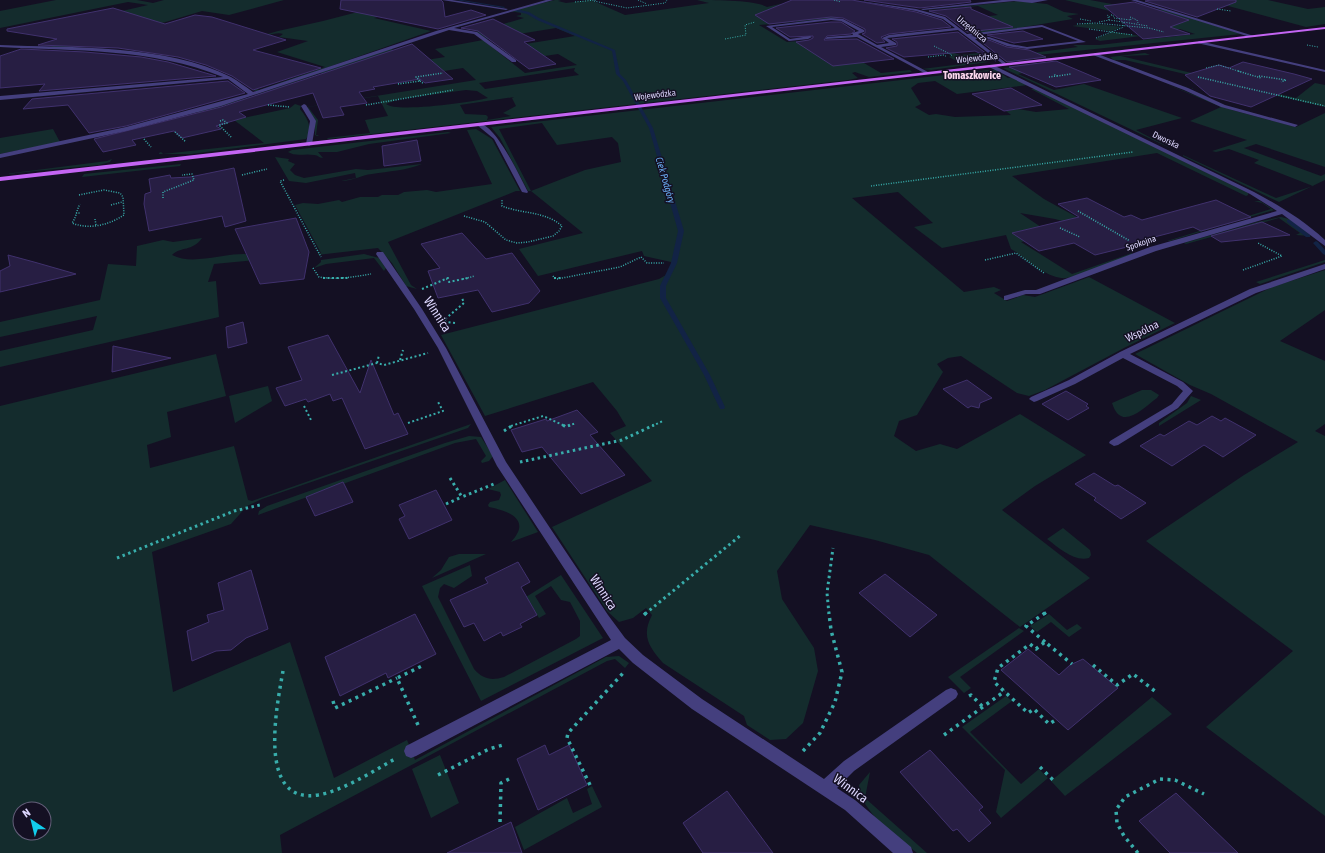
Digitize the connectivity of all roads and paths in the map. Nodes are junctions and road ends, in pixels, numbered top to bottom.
1 (444, 0) edge
2 (551, 0) edge
3 (600, 0) edge
4 (638, 0) edge
5 (667, 0) edge
6 (855, 0) edge
7 (1014, 0) edge
8 (1046, 0) edge
9 (1133, 0) edge
10 (594, 1) edge
11 (575, 2) dead end
12 (652, 4) junction
13 (510, 9) junction
14 (1216, 9) dead end
15 (916, 10) junction
16 (1231, 11) dead end
17 (1107, 15) dead end
18 (1111, 15) dead end
19 (1080, 19) dead end
20 (1109, 20) junction
21 (1093, 22) junction
22 (1096, 22) junction
23 (1123, 22) junction
24 (1138, 23) junction
25 (1123, 26) junction
26 (1151, 27) dead end
27 (1051, 28) junction
28 (1083, 28) dead end
29 (1325, 28) edge
30 (445, 29) junction
31 (959, 29) junction
32 (1112, 32) junction
33 (1138, 35) dead end
34 (810, 36) dead end
35 (857, 36) junction
36 (1252, 36) junction
37 (969, 37) junction
38 (827, 38) dead end
39 (1082, 40) junction
40 (1199, 42) junction
41 (931, 45) dead end
42 (0, 46) edge
43 (876, 46) junction
44 (1096, 54) junction
45 (928, 57) dead end
46 (947, 57) junction
47 (514, 60) dead end
48 (953, 60) dead end
49 (1004, 64) junction
50 (991, 66) junction
51 (1206, 68) dead end
52 (1325, 71) edge
53 (443, 73) dead end
54 (926, 73) junction
55 (1071, 74) dead end
56 (1057, 76) dead end
57 (1196, 76) dead end
58 (1256, 76) junction
59 (230, 78) junction
60 (1261, 78) dead end
61 (420, 80) junction
62 (1281, 82) dead end
63 (398, 84) dead end
64 (424, 84) dead end
65 (453, 90) dead end
66 (252, 94) junction
67 (0, 98) edge
68 (366, 105) dead end
69 (304, 106) dead end
70 (1325, 106) edge
71 (217, 122) dead end
72 (479, 124) junction
73 (1296, 125) dead end
74 (180, 130) dead end
75 (142, 138) dead end
76 (236, 141) dead end
77 (309, 144) junction
78 (188, 145) dead end
79 (154, 148) dead end
80 (1161, 148) junction
81 (0, 156) edge
82 (267, 169) dead end
83 (182, 175) dead end
84 (242, 175) dead end
85 (0, 179) edge
86 (284, 180) dead end
87 (871, 186) dead end
88 (525, 192) dead end
89 (79, 195) dead end
90 (163, 198) dead end
91 (502, 200) dead end
92 (122, 202) junction
93 (80, 204) dead end
94 (111, 205) dead end
95 (1078, 211) dead end
96 (81, 212) dead end
97 (1284, 212) junction
98 (76, 213) junction
99 (464, 216) dead end
100 (95, 220) dead end
101 (96, 225) junction
102 (85, 227) junction
103 (1060, 228) dead end
104 (82, 231) dead end
105 (1080, 238) dead end
106 (1131, 241) dead end
107 (1258, 243) dead end
108 (1325, 244) edge
109 (380, 254) dead end
110 (321, 257) dead end
111 (985, 260) dead end
112 (664, 263) dead end
113 (1325, 266) edge
114 (313, 268) dead end
115 (1243, 270) dead end
116 (371, 274) dead end
117 (1046, 274) dead end
118 (475, 276) dead end
119 (553, 276) dead end
120 (418, 290) dead end
121 (462, 298) dead end
122 (1006, 298) dead end
123 (455, 323) dead end
124 (402, 350) dead end
125 (429, 352) dead end
126 (1123, 354) junction
127 (380, 355) dead end
128 (400, 360) junction
129 (377, 363) junction
130 (332, 375) dead end
131 (1034, 399) dead end
132 (436, 400) dead end
133 (304, 406) dead end
134 (311, 420) dead end
135 (663, 421) dead end
136 (408, 423) dead end
137 (576, 423) dead end
138 (488, 435) junction
139 (1114, 443) dead end
140 (501, 463) junction
141 (450, 478) dead end
142 (500, 481) dead end
143 (462, 498) junction
144 (446, 504) dead end
145 (260, 505) dead end
146 (742, 535) dead end
147 (833, 548) dead end
148 (117, 558) dead end
149 (1047, 612) dead end
150 (644, 615) dead end
151 (620, 642) junction
152 (1045, 642) junction
153 (1072, 664) dead end
154 (424, 665) dead end
155 (1093, 665) dead end
156 (627, 670) dead end
157 (282, 671) dead end
158 (397, 678) junction
159 (1005, 692) junction
160 (1156, 692) dead end
161 (951, 694) dead end
162 (968, 697) dead end
163 (333, 701) dead end
164 (983, 706) junction
165 (1054, 721) dead end
166 (421, 733) dead end
167 (944, 735) dead end
168 (503, 745) dead end
169 (411, 751) joint
170 (790, 765) junction
171 (1040, 767) dead end
172 (438, 775) dead end
173 (511, 778) dead end
174 (1053, 780) dead end
175 (590, 785) dead end
176 (826, 788) junction
177 (1204, 794) dead end
178 (500, 822) dead end
179 (905, 853) edge
180 (1138, 853) edge

1 - 13 street
2 - 13 street
3 - 10 path
4 - 12 path
5 - 12 path
6 - 15 street, Urzędnicza
7 - 8 street
7 - 15 street
9 - 36 street
10 - 11 path
10 - 12 path
13 - 30 street
14 - 16 path
15 - 31 street, Urzędnicza
17 - 20 path
18 - 24 path
19 - 21 path
20 - 22 path
20 - 23 path
21 - 22 path
21 - 27 path
22 - 25 path
23 - 24 path
23 - 25 path
24 - 26 path
25 - 32 path
27 - 37 street
27 - 39 street
28 - 32 path
29 - 36 main road, Wojewódzka
30 - 47 street
30 - 66 street
31 - 37 street, Urzędnicza
31 - 43 street
32 - 33 path
32 - 39 path
34 - 35 street
35 - 38 street
35 - 43 street
36 - 40 main road, Wojewódzka
37 - 39 street
37 - 49 street, Urzędnicza
40 - 44 main road, Wojewódzka
40 - 52 street
41 - 46 path
42 - 59 street
43 - 54 street
44 - 49 main road, Wojewódzka
44 - 73 street
45 - 46 path
46 - 48 path
49 - 50 main road, Wojewódzka
50 - 54 main road, Wojewódzka
50 - 80 street, Dworska
51 - 58 path
53 - 61 path
54 - 72 main road, Wojewódzka
55 - 56 path
57 - 70 path
58 - 60 path
58 - 62 path
59 - 66 street
59 - 67 street
61 - 63 path
61 - 64 path
65 - 68 path
66 - 81 street
69 - 77 street
71 - 76 path
72 - 77 main road, Wojewódzka
72 - 88 street
74 - 78 path
75 - 79 path
77 - 85 main road, Wojewódzka
80 - 87 path
80 - 97 street, Dworska
82 - 84 path
83 - 90 path
86 - 110 path
89 - 92 path
91 - 99 path
92 - 94 path
92 - 101 path
93 - 98 path
95 - 106 path
96 - 98 path
97 - 108 street, Dworska
97 - 122 street, Spokojna
98 - 102 path
100 - 101 path
101 - 102 path
102 - 104 path
103 - 105 path
107 - 115 path
109 - 138 street, Winnica
111 - 117 path
112 - 119 path
113 - 126 street, Wspólna
114 - 116 path
118 - 120 path
121 - 123 path
124 - 128 path
125 - 128 path
126 - 131 street
126 - 139 street, Wspólna
127 - 129 path
128 - 129 path
129 - 130 path
132 - 136 path
133 - 134 path
135 - 140 path
137 - 138 path
138 - 140 street, Winnica
140 - 151 street, Winnica
141 - 143 path
142 - 143 path
143 - 144 path
145 - 148 path
146 - 150 path
147 - 170 path
149 - 152 path
151 - 169 street
151 - 170 street, Winnica
152 - 153 path
152 - 159 path
154 - 158 path
155 - 160 path
156 - 175 path
157 - 169 path
158 - 163 path
158 - 166 path
159 - 164 path
159 - 165 path
161 - 176 street
162 - 164 path
164 - 167 path
168 - 172 path
170 - 176 street, Winnica
171 - 174 path
173 - 178 path
176 - 179 street, Winnica
177 - 180 path

